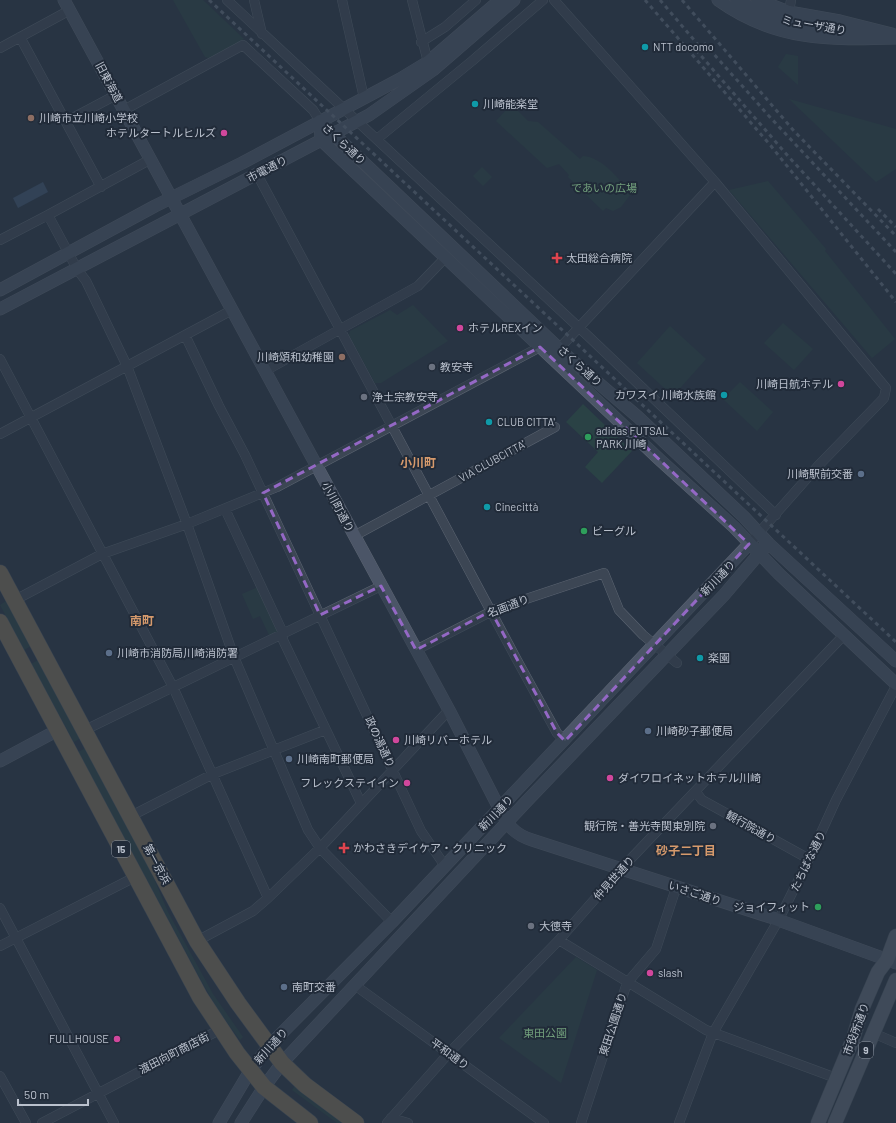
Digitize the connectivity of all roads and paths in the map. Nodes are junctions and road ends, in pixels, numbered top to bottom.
1 (227, 0) edge
2 (254, 0) edge
3 (342, 0) edge
4 (412, 0) edge
5 (476, 0) edge
6 (500, 0) edge
7 (514, 0) edge
8 (543, 0) edge
9 (554, 0) edge
10 (718, 0) edge
11 (737, 0) edge
12 (758, 0) edge
13 (67, 5) edge
14 (790, 6) edge
15 (262, 34) junction
16 (896, 36) edge
17 (20, 38) junction
18 (421, 42) junction
19 (0, 48) edge
20 (428, 62) junction
21 (116, 95) junction
22 (364, 98) junction
23 (344, 108) junction
24 (124, 110) junction
25 (66, 121) junction
26 (320, 121) junction
27 (357, 121) junction
28 (339, 132) junction
29 (377, 139) junction
30 (321, 140) junction
31 (152, 159) junction
32 (257, 174) junction
33 (715, 182) junction
34 (102, 187) junction
35 (176, 206) junction
36 (48, 215) junction
37 (0, 240) edge
38 (69, 254) junction
39 (445, 258) junction
40 (77, 269) junction
41 (0, 290) edge
42 (0, 309) edge
43 (232, 310) junction
44 (578, 327) junction
45 (339, 330) junction
46 (185, 335) junction
47 (540, 347) junction
48 (560, 348) junction
49 (551, 357) junction
50 (0, 359) edge
51 (127, 366) junction
52 (265, 372) junction
53 (31, 418) junction
54 (391, 426) junction
55 (555, 427) dead end
56 (0, 434) edge
57 (316, 466) junction
58 (263, 493) junction
59 (429, 495) junction
60 (225, 509) junction
61 (776, 515) junction
62 (187, 524) junction
63 (758, 533) junction
64 (354, 536) junction
65 (749, 544) junction
66 (770, 544) junction
67 (102, 554) junction
68 (758, 554) junction
69 (0, 573) edge
70 (381, 586) junction
71 (15, 600) junction
72 (491, 611) junction
73 (320, 615) junction
74 (0, 622) edge
75 (283, 633) junction
76 (844, 635) junction
77 (655, 643) junction
78 (416, 650) junction
79 (668, 654) junction
80 (234, 657) junction
81 (896, 661) edge
82 (677, 663) dead end
83 (896, 685) edge
84 (173, 687) junction
85 (449, 710) junction
86 (58, 730) junction
87 (85, 730) junction
88 (325, 730) junction
89 (565, 741) junction
90 (274, 751) junction
91 (0, 761) edge
92 (392, 769) junction
93 (213, 774) junction
94 (696, 792) junction
95 (361, 803) junction
96 (499, 808) junction
97 (131, 816) junction
98 (507, 823) junction
99 (516, 833) joint
100 (320, 848) junction
101 (810, 859) junction
102 (445, 866) junction
103 (622, 868) junction
104 (135, 877) junction
105 (676, 888) junction
106 (268, 898) junction
107 (0, 908) edge
108 (778, 921) junction
109 (392, 922) junction
110 (896, 936) edge
111 (16, 938) junction
112 (559, 940) junction
113 (197, 941) junction
114 (0, 946) edge
115 (892, 961) edge
116 (896, 980) edge
117 (627, 983) junction
118 (356, 986) junction
119 (221, 1029) junction
120 (713, 1033) junction
121 (873, 1034) junction
122 (896, 1043) edge
123 (269, 1046) junction
124 (449, 1054) junction
125 (282, 1063) junction
126 (250, 1071) junction
127 (0, 1076) edge
128 (836, 1078) junction
129 (264, 1086) junction
130 (97, 1094) junction
131 (820, 1118) edge
132 (389, 1121) edge
133 (836, 1121) edge
134 (26, 1123) edge
135 (42, 1123) edge
136 (114, 1123) edge
137 (219, 1123) edge
138 (241, 1123) edge
139 (310, 1123) edge
140 (356, 1123) edge
141 (408, 1123) edge
142 (544, 1123) edge
143 (581, 1123) edge
144 (679, 1123) edge

1 - 15 street
2 - 15 street
3 - 22 street
4 - 18 street
5 - 18 street
6 - 20 street, 市電通り
7 - 27 street, 市電通り
8 - 29 street
9 - 33 street
10 - 16 street
11 - 16 street, ミューザ通り
12 - 14 street
13 - 17 street
13 - 21 street, 旧東海道
14 - 16 street
15 - 23 street
17 - 19 street
17 - 25 street
18 - 20 street
20 - 22 street, 市電通り
21 - 24 street, 旧東海道
21 - 25 street
22 - 23 street, 市電通り
23 - 26 street, 市電通り
23 - 27 street
24 - 26 street
24 - 31 street, 旧東海道
25 - 34 street
26 - 28 street, さくら通り
26 - 30 street, さくら通り
26 - 35 street, 市電通り
27 - 28 street, 市電通り
27 - 29 street
28 - 30 street, 市電通り
28 - 48 street, さくら通り
29 - 44 street
30 - 32 street, 市電通り
30 - 39 street, さくら通り
31 - 34 street
31 - 35 street, 旧東海道
32 - 35 street, 市電通り
32 - 45 street
33 - 44 street
33 - 61 street
34 - 36 street
35 - 38 street, 市電通り
35 - 40 street, 市電通り
35 - 43 street, 小川町通り
36 - 37 street
36 - 38 street
38 - 40 street
38 - 41 street, 市電通り
39 - 45 street
39 - 47 street, さくら通り
40 - 42 street, 市電通り
40 - 51 street
43 - 46 street
43 - 52 street, 小川町通り
44 - 48 street
44 - 61 street
45 - 52 street
45 - 54 street
46 - 51 street
46 - 58 street, 政の湯通り
47 - 49 street, さくら通り
47 - 54 street
48 - 49 street
48 - 63 street, さくら通り
49 - 65 street, さくら通り
50 - 53 street
51 - 53 street
51 - 62 street
52 - 57 street, 小川町通り
53 - 56 street
53 - 67 street
54 - 57 street
54 - 59 street
55 - 59 street, VIA CLUBCITTA'
57 - 58 street
57 - 64 street, 小川町通り
58 - 60 street
58 - 73 street, 政の湯通り
59 - 64 street, VIA CLUBCITTA'
59 - 72 street
60 - 62 street
60 - 75 street
61 - 63 street
62 - 67 street
62 - 80 street
63 - 65 street
63 - 66 street, さくら通り
64 - 70 street, 小川町通り
65 - 68 street, さくら通り
65 - 77 street, 新川通り
66 - 68 street, 新川通り
66 - 81 street, さくら通り
67 - 71 street
67 - 84 street
68 - 76 street, さくら通り
68 - 79 street, 新川通り
69 - 71 highway, 第一京浜 / 15
70 - 73 street
70 - 78 street, 小川町通り
71 - 87 highway, 第一京浜 / 15
72 - 77 street, 名画通り
72 - 78 street, 名画通り
72 - 89 street
73 - 75 street
73 - 92 street, 政の湯通り
74 - 86 highway, 15
75 - 80 street
75 - 88 street
76 - 83 street, さくら通り
76 - 94 street, 仲見世通り
77 - 79 street
77 - 89 street, 新川通り
78 - 85 street, 小川町通り
79 - 82 street
79 - 98 street, 新川通り
80 - 84 street
80 - 90 street
83 - 101 street, たちばな通り
84 - 87 street
84 - 93 street
85 - 92 street
85 - 96 street, 小川町通り
86 - 91 street
86 - 104 highway, 15
87 - 97 highway, 第一京浜 / 15
88 - 90 street
88 - 95 street
89 - 96 street, 新川通り
90 - 93 street
90 - 100 street
92 - 95 street
92 - 102 street, 政の湯通り
93 - 97 street
93 - 106 street
94 - 101 street, 観行院通り
94 - 103 street, 仲見世通り
95 - 100 street
96 - 98 street, 小川町通り
96 - 102 street, 新川通り
97 - 113 highway, 第一京浜 / 15
98 - 99 street, 小川町通り
98 - 118 street, 新川通り
99 - 103 street, いさご通り
100 - 106 street
100 - 109 street
101 - 108 street, たちばな通り
102 - 109 street, 新川通り
103 - 105 street, いさご通り
103 - 112 street, 仲見世通り
104 - 111 street
104 - 119 highway, 15
105 - 108 street, いさご通り
105 - 117 street, 東田公園通り
106 - 113 street
107 - 111 street
108 - 115 street, いさご通り
108 - 120 street, たちばな通り
109 - 123 street, 新川通り
110 - 115 main road, 市役所通り / 9
111 - 114 street
111 - 130 street
112 - 117 street
112 - 124 street, 仲見世通り
113 - 123 highway, 第一京浜 / 15
115 - 128 main road, 市役所通り / 9
116 - 121 main road, 市役所通り / 9
117 - 120 street
117 - 143 street, 東田公園通り
118 - 124 street, 平和通り
118 - 125 street, 新川通り
119 - 126 highway, 15
119 - 130 street, 渡田向町商店街
120 - 128 street
120 - 144 street, たちばな通り
121 - 122 street
121 - 133 main road, 市役所通り / 9
123 - 125 highway, 第一京浜 / 15
123 - 126 street, 新川通り
124 - 132 street, 仲見世通り
124 - 142 street, 平和通り
125 - 129 street, 新川通り
125 - 140 highway, 第一京浜 / 15
126 - 129 highway, 15
126 - 137 street, 新川通り
127 - 134 street
128 - 131 main road, 市役所通り / 9
129 - 138 street, 新川通り
129 - 139 highway, 15
130 - 135 street, 渡田向町商店街
130 - 136 street
131 - 133 street
132 - 141 street

